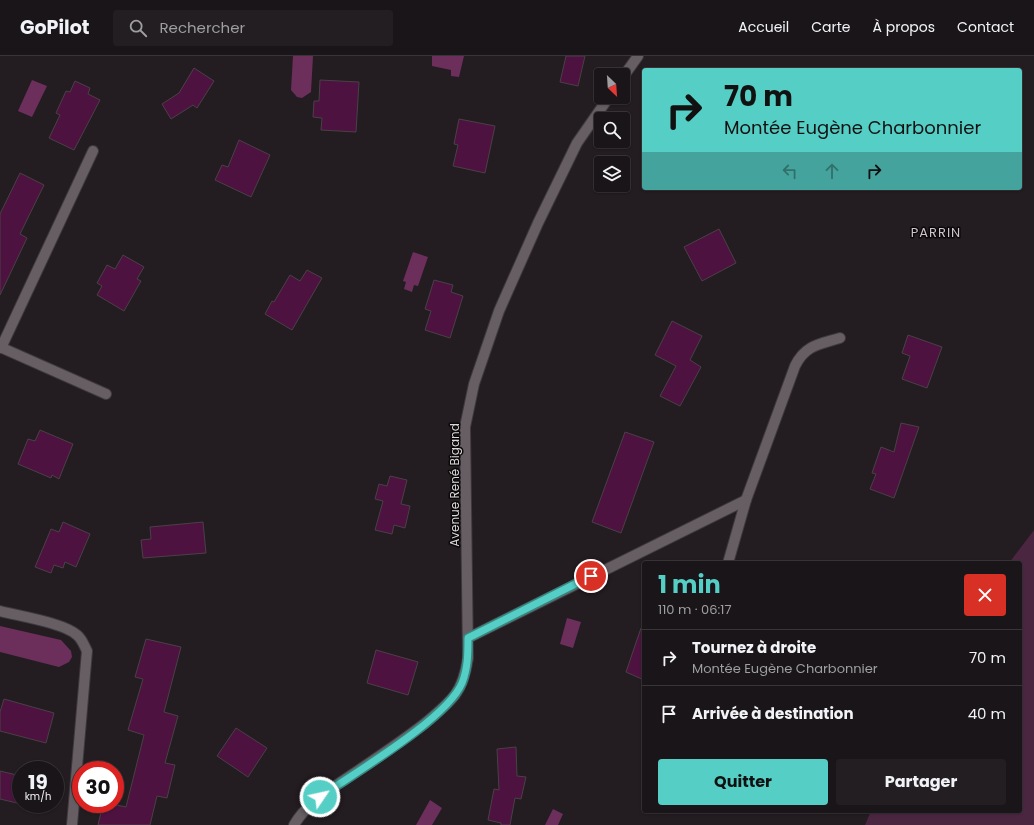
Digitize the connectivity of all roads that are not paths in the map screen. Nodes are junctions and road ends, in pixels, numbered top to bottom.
1 (638, 56) edge
2 (629, 68) edge
3 (604, 104) edge
4 (93, 151) dead end
5 (840, 338) dead end
6 (1, 348) edge
7 (106, 394) dead end
8 (746, 500) junction
9 (729, 561) edge
10 (0, 612) edge
11 (468, 638) junction
12 (72, 825) edge
13 (294, 825) edge

1 - 2 street
3 - 11 street, Avenue René Bigand
4 - 6 street
5 - 8 street
6 - 7 street
8 - 9 street
8 - 11 street
10 - 12 street
11 - 13 street, Avenue René Bigand

